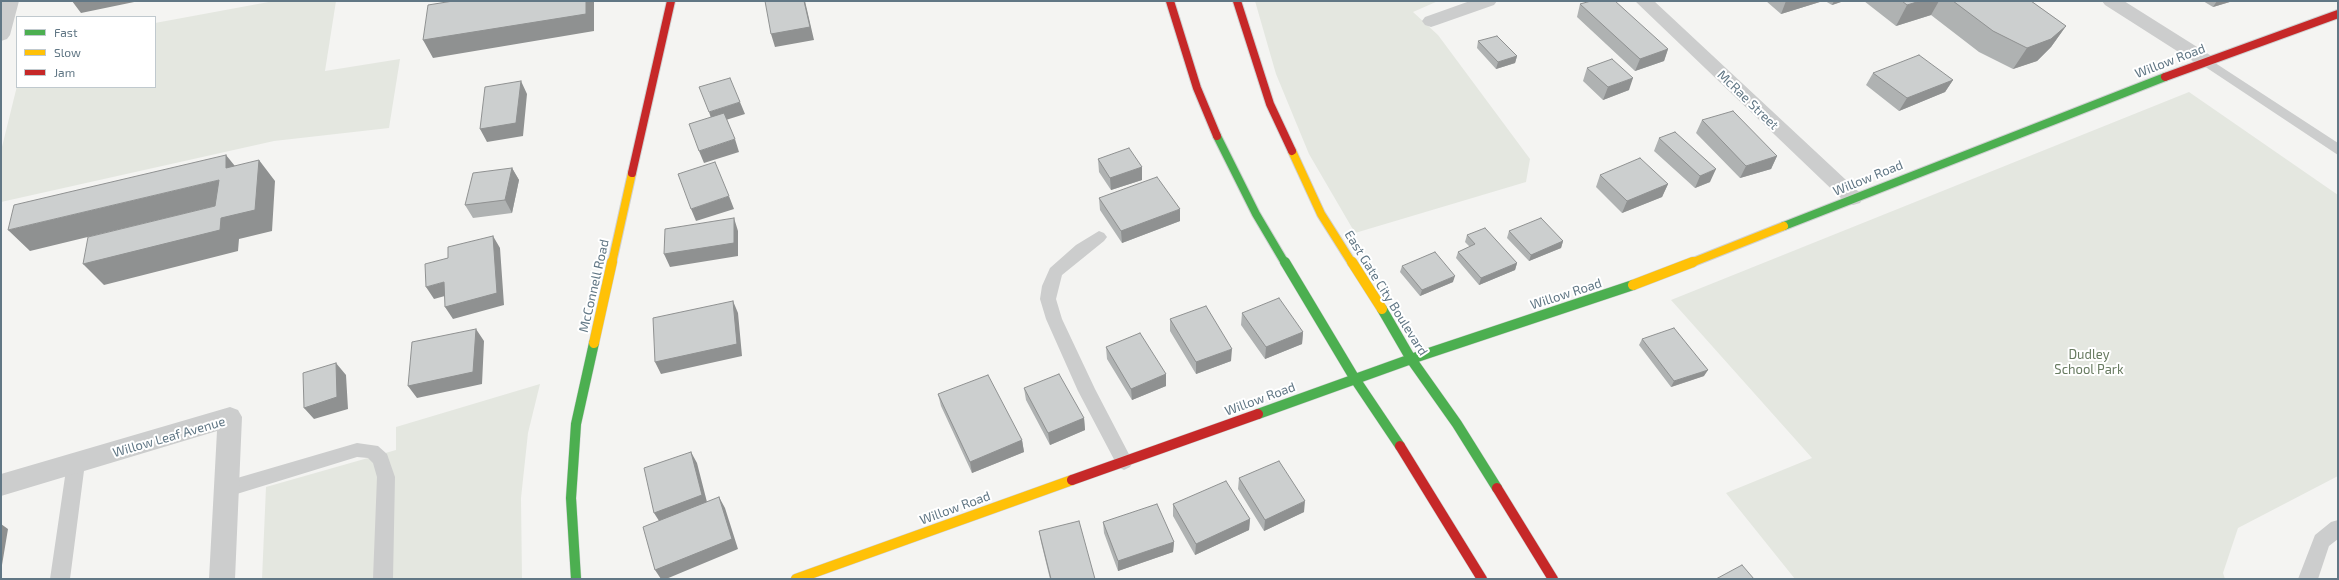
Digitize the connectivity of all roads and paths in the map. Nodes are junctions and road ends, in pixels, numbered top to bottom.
1 (10, 1) edge
2 (671, 1) edge
3 (1170, 1) edge
4 (1236, 1) edge
5 (1488, 1) edge
6 (1644, 1) edge
7 (2111, 1) edge
8 (2338, 14) edge
9 (1431, 21) dead end
10 (2, 29) edge
11 (2206, 61) junction
12 (2338, 150) edge
13 (1853, 198) junction
14 (1099, 237) dead end
15 (1411, 359) junction
16 (1355, 379) junction
17 (1124, 462) junction
18 (76, 463) junction
19 (1, 485) edge
20 (227, 489) junction
21 (2338, 528) edge
22 (60, 579) edge
23 (222, 579) edge
24 (383, 579) edge
25 (576, 579) edge
26 (796, 579) edge
27 (1482, 579) edge
28 (1553, 579) edge
29 (2308, 579) edge

1 - 10 street
2 - 25 street, McConnell Road
3 - 16 street
4 - 15 street, East Gate City Boulevard
5 - 9 street
6 - 13 street, McRae Street
7 - 11 street
8 - 11 street, Willow Road
11 - 12 lane
11 - 13 street, Willow Road
13 - 15 street, Willow Road
14 - 17 lane
15 - 16 street, Willow Road
15 - 28 street, East Gate City Boulevard
16 - 17 street, Willow Road
16 - 27 street
17 - 26 street, Willow Road
18 - 19 street, Willow Leaf Avenue
18 - 20 street, Willow Leaf Avenue
18 - 22 lane
20 - 23 street, Willow Leaf Avenue
20 - 24 lane
21 - 29 lane

